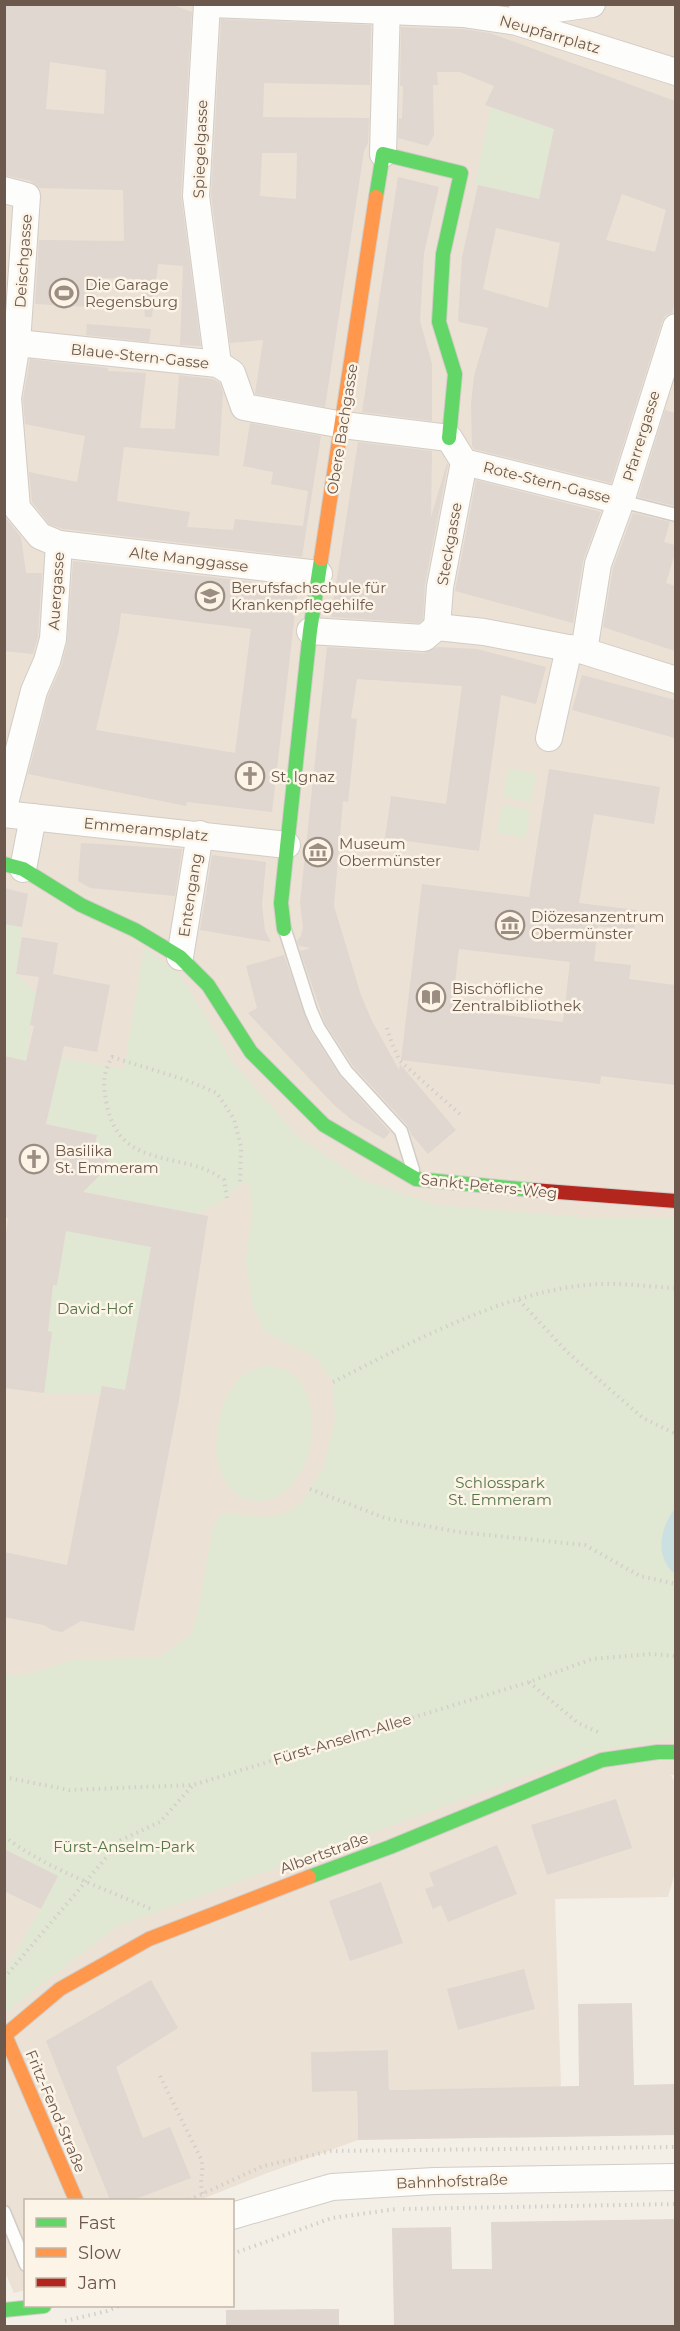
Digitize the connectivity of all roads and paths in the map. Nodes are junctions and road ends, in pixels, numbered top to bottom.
1 (208, 4) edge
2 (592, 4) edge
3 (387, 8) edge
4 (521, 14) edge
5 (675, 72) edge
6 (383, 154) junction
7 (16, 193) edge
8 (675, 327) edge
9 (17, 343) junction
10 (218, 364) junction
11 (6, 398) edge
12 (343, 424) junction
13 (449, 438) junction
14 (464, 462) junction
15 (621, 501) junction
16 (675, 515) edge
17 (59, 544) junction
18 (319, 574) junction
19 (436, 627) junction
20 (310, 632) junction
21 (577, 649) junction
22 (675, 680) edge
23 (549, 738) dead end
24 (4, 807) edge
25 (4, 814) edge
26 (33, 818) junction
27 (200, 834) junction
28 (287, 845) junction
29 (14, 867) edge
30 (284, 929) joint
31 (180, 957) junction
32 (387, 1028) dead end
33 (462, 1116) dead end
34 (416, 1179) junction
35 (240, 1185) dead end
36 (227, 1198) dead end
37 (675, 1201) edge
38 (675, 1288) edge
39 (519, 1300) junction
40 (333, 1382) dead end
41 (675, 1434) edge
42 (310, 1489) dead end
43 (675, 1584) edge
44 (675, 1656) edge
45 (529, 1682) junction
46 (603, 1734) dead end
47 (675, 1752) edge
48 (4, 1777) edge
49 (193, 1785) junction
50 (4, 1836) edge
51 (87, 1882) junction
52 (154, 1910) dead end
53 (4, 1968) edge
54 (10, 1972) junction
55 (4, 1978) edge
56 (5, 2035) edge
57 (160, 2076) dead end
58 (675, 2177) edge
59 (203, 2194) dead end
60 (76, 2199) edge
61 (675, 2204) edge
62 (4, 2212) edge
63 (234, 2215) edge
64 (234, 2253) edge
65 (24, 2260) edge
66 (32, 2307) edge
67 (4, 2310) edge

1 - 3 street, Neupfarrplatz
1 - 10 street, Spiegelgasse
2 - 4 street, Neupfarrplatz
3 - 4 street, Neupfarrplatz
3 - 6 street, Obere Bachgasse
4 - 5 street, Neupfarrplatz
6 - 12 street, Obere Bachgasse
6 - 13 street
7 - 9 street, Deischgasse
8 - 15 street, Pfarrergasse
9 - 10 street, Blaue-Stern-Gasse
9 - 11 street, Deischgasse
10 - 12 street, Blaue-Stern-Gasse
11 - 17 street, Auergasse
12 - 13 street
12 - 18 street, Obere Bachgasse
13 - 14 street, Rote-Stern-Gasse
14 - 15 street, Rote-Stern-Gasse
14 - 19 street, Steckgasse
15 - 16 lane
15 - 21 street, Pfarrergasse
17 - 18 street, Alte Manggasse
17 - 24 street, Auergasse
18 - 20 street, Obere Bachgasse
19 - 20 street
19 - 21 street
20 - 28 street, Obere Bachgasse
21 - 22 street
21 - 23 street, Pfarrergasse
25 - 26 street, Emmeramsplatz
26 - 27 street, Emmeramsplatz
26 - 29 street, Sankt-Peters-Weg
27 - 28 street, Emmeramsplatz
27 - 31 street, Entengang
28 - 30 street, Obere Bachgasse
29 - 31 street, Sankt-Peters-Weg
30 - 34 lane
31 - 34 street, Sankt-Peters-Weg
32 - 33 path
34 - 37 street, Sankt-Peters-Weg
35 - 36 path
38 - 39 path
39 - 40 path
39 - 41 path
42 - 43 path
44 - 45 path, Fürst-Anselm-Allee
45 - 46 path
45 - 49 path, Fürst-Anselm-Allee
47 - 56 street, Albertstraße
48 - 49 path, Fürst-Anselm-Allee
49 - 51 path
50 - 51 path
51 - 52 path
51 - 54 path
53 - 54 path
54 - 55 path
56 - 60 street, Fritz-Fend-Straße
57 - 59 path
58 - 63 street, Bahnhofstraße
61 - 64 path
62 - 65 lane
66 - 67 street

